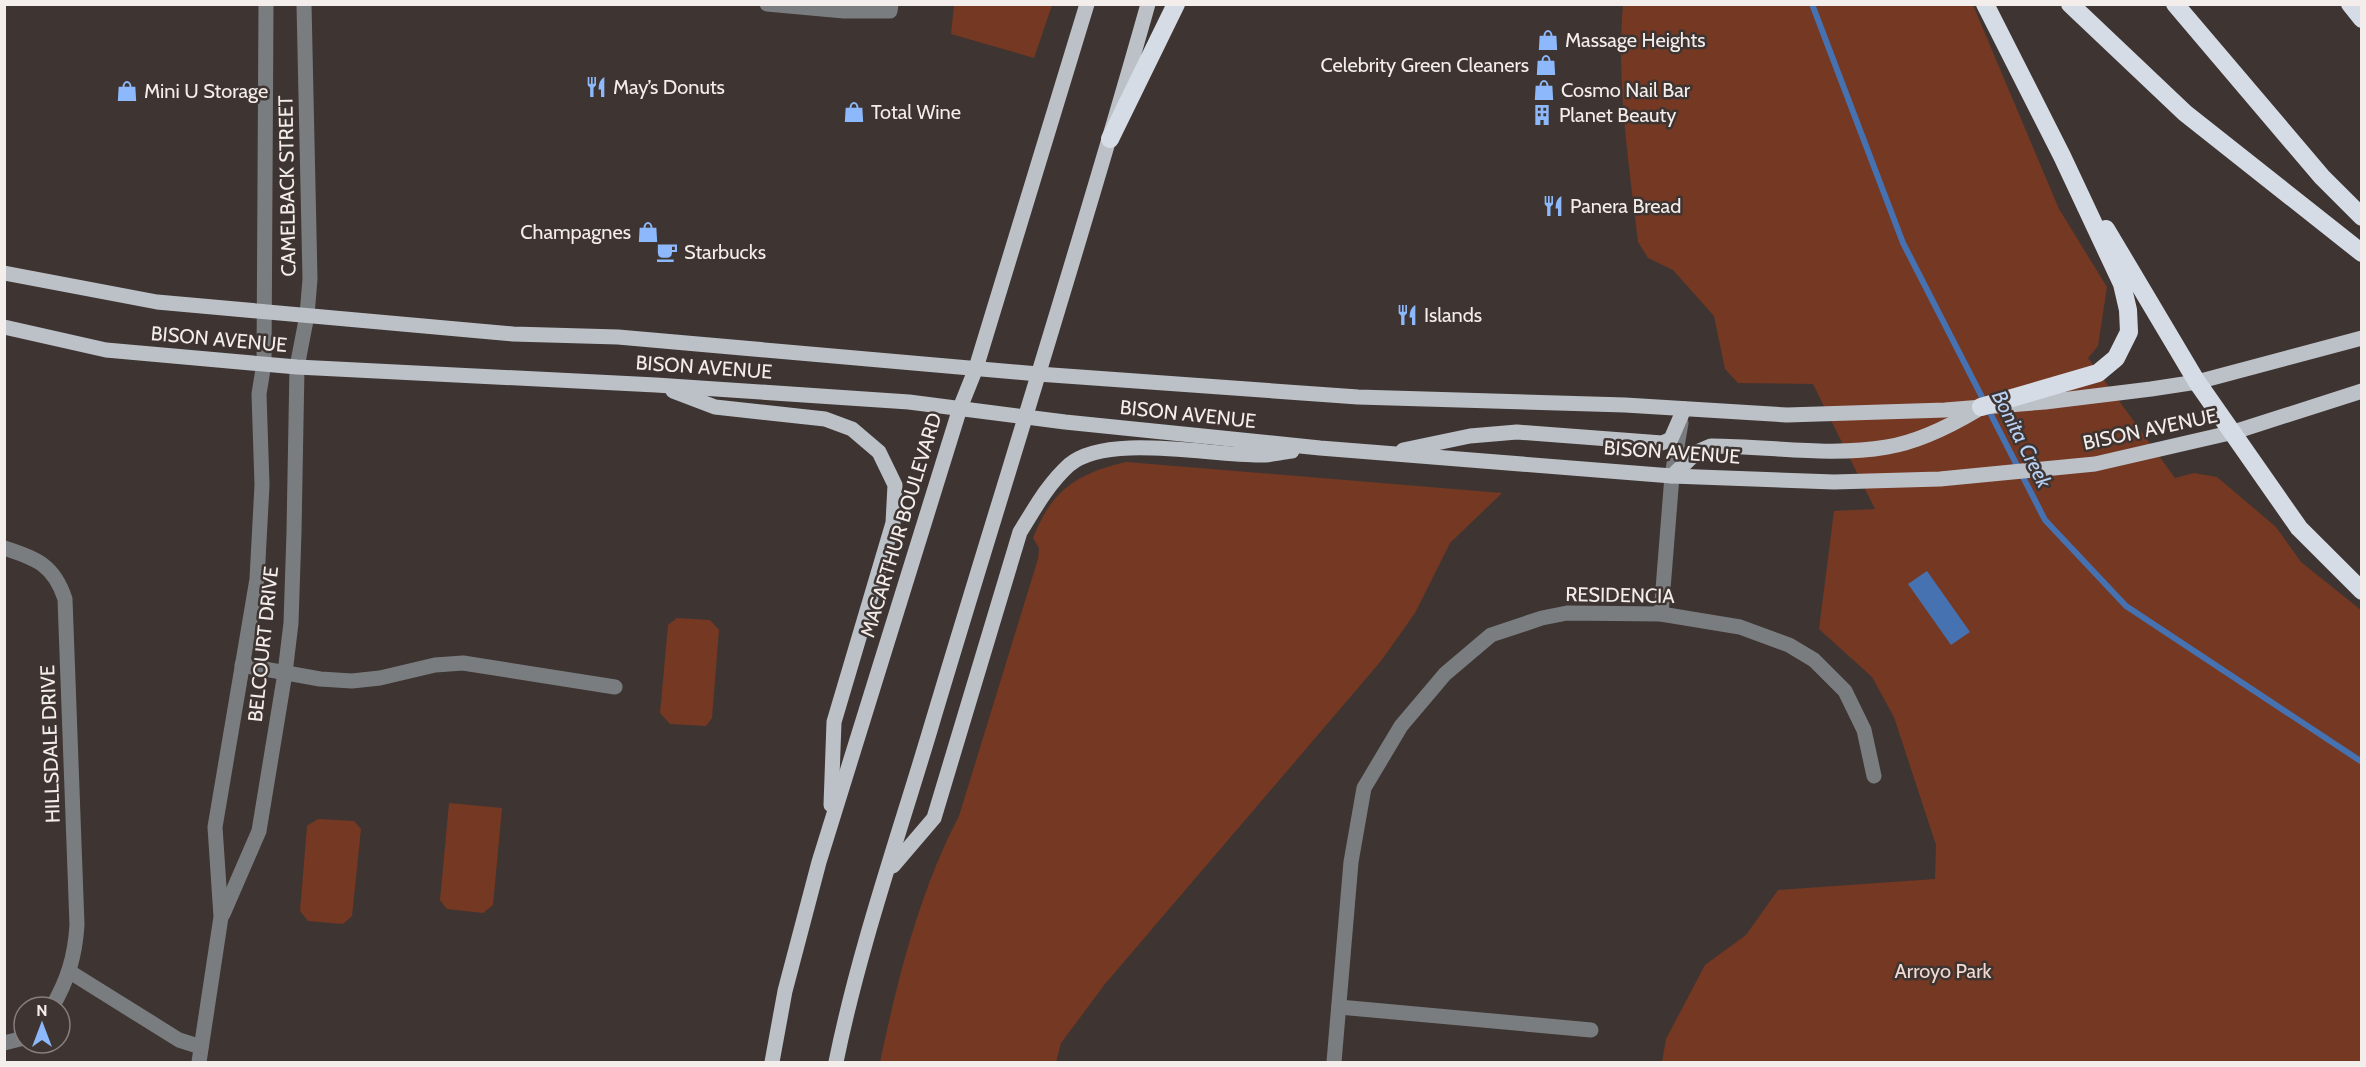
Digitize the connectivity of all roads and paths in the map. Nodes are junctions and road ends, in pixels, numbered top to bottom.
1 (266, 4) edge
2 (304, 4) edge
3 (767, 4) edge
4 (891, 4) edge
5 (1087, 4) edge
6 (1148, 4) edge
7 (1176, 4) edge
8 (2070, 4) edge
9 (2175, 4) edge
10 (2349, 4) edge
11 (1985, 5) edge
12 (2361, 19) edge
13 (1110, 139) junction
14 (2062, 156) junction
15 (2361, 217) edge
16 (2361, 253) edge
17 (4, 273) edge
18 (264, 311) junction
19 (307, 315) junction
20 (4, 327) edge
21 (2357, 340) edge
22 (264, 363) junction
23 (297, 367) junction
24 (976, 368) junction
25 (1038, 374) junction
26 (2198, 382) junction
27 (656, 385) junction
28 (2361, 391) edge
29 (1981, 407) junction
30 (960, 408) junction
31 (1684, 409) junction
32 (1024, 417) junction
33 (2234, 432) junction
34 (1320, 448) junction
35 (1388, 454) junction
36 (1672, 476) junction
37 (4, 548) edge
38 (2361, 591) edge
39 (1660, 614) junction
40 (242, 665) junction
41 (285, 673) junction
42 (615, 687) dead end
43 (1874, 776) dead end
44 (830, 825) junction
45 (889, 870) junction
46 (221, 917) junction
47 (70, 972) junction
48 (58, 995) edge
49 (1339, 1007) junction
50 (1591, 1030) dead end
51 (201, 1058) edge
52 (772, 1062) edge
53 (836, 1062) edge
54 (1334, 1062) edge

1 - 18 street, CAMELBACK STREET
2 - 19 street, CAMELBACK STREET
3 - 4 street
5 - 24 main road, MACARTHUR BOULEVARD
6 - 13 main road
7 - 13 highway
8 - 16 highway
9 - 15 highway
10 - 12 highway
11 - 14 highway
13 - 25 main road
14 - 26 highway
14 - 29 highway
17 - 18 main road, BISON AVENUE
18 - 19 main road, BISON AVENUE
18 - 22 street, CAMELBACK STREET
19 - 23 street, CAMELBACK STREET
19 - 24 main road, BISON AVENUE
20 - 22 main road, BISON AVENUE
21 - 26 main road, BISON AVENUE
22 - 23 main road, BISON AVENUE
22 - 40 street, BELCOURT DRIVE
23 - 27 main road, BISON AVENUE
23 - 41 street, BELCOURT DRIVE
24 - 25 main road, BISON AVENUE
24 - 30 main road, MACARTHUR BOULEVARD
25 - 31 main road, BISON AVENUE
25 - 32 main road
26 - 29 main road, BISON AVENUE
26 - 33 highway
27 - 30 main road, BISON AVENUE
27 - 44 main road
28 - 33 main road, BISON AVENUE
29 - 31 main road, BISON AVENUE
29 - 36 main road
30 - 32 main road, BISON AVENUE
30 - 44 main road, MACARTHUR BOULEVARD
31 - 35 main road
31 - 36 street
32 - 34 main road, BISON AVENUE
32 - 45 main road
33 - 36 main road, BISON AVENUE
33 - 38 highway
34 - 35 main road, BISON AVENUE
34 - 45 main road
35 - 36 main road, BISON AVENUE
36 - 39 street
37 - 47 street, HILLSDALE DRIVE
39 - 43 street, RESIDENCIA
39 - 49 street, RESIDENCIA
40 - 41 street
40 - 46 street, BELCOURT DRIVE
41 - 42 street
41 - 46 street, BELCOURT DRIVE
44 - 52 main road, MACARTHUR BOULEVARD
45 - 53 main road
46 - 51 street, BELCOURT DRIVE
47 - 48 street, HILLSDALE DRIVE
47 - 51 street
49 - 50 street
49 - 54 street, RESIDENCIA

